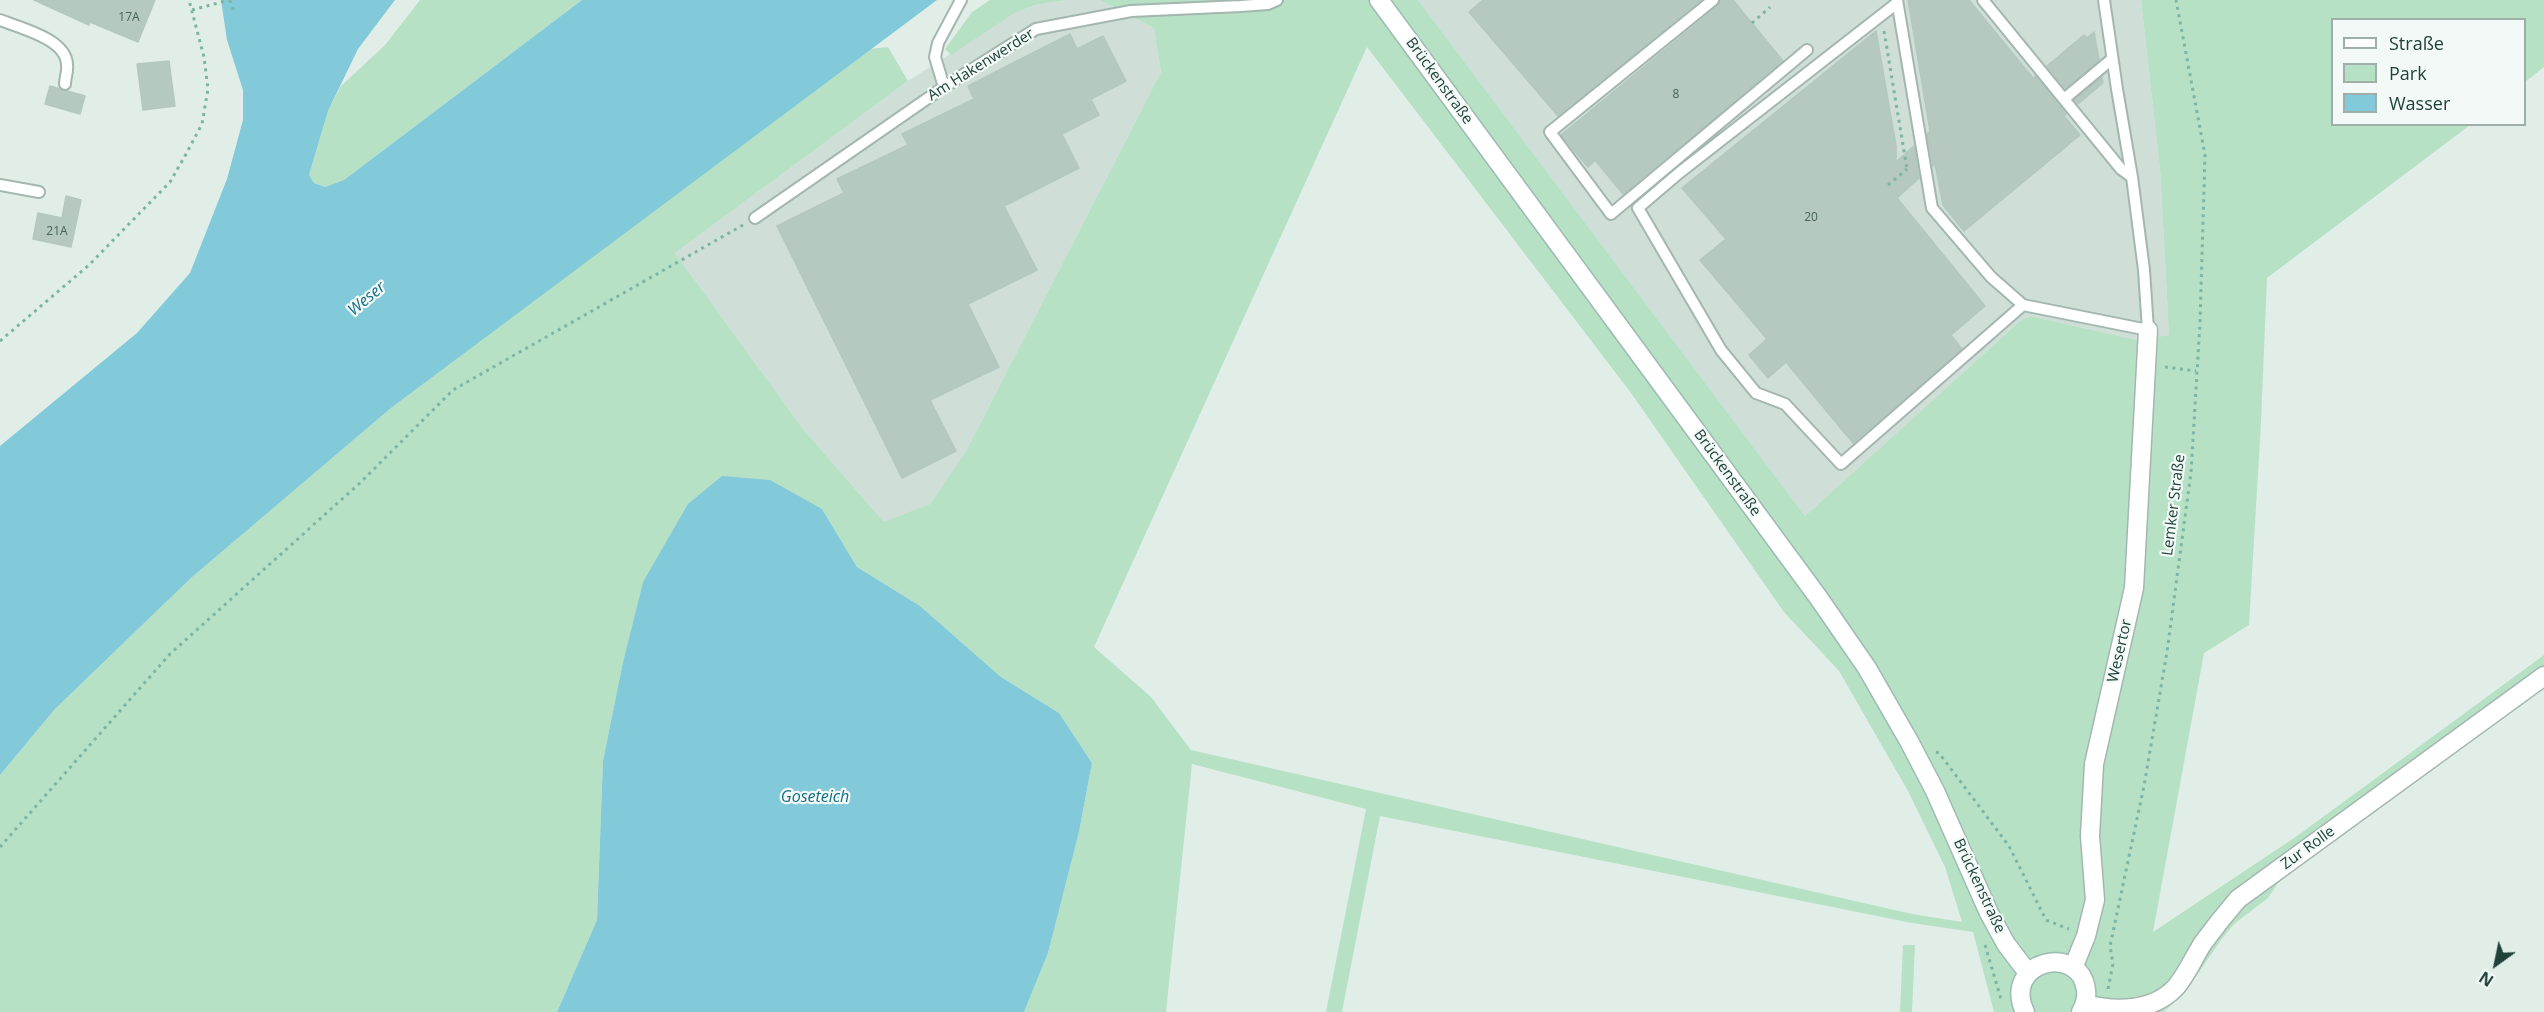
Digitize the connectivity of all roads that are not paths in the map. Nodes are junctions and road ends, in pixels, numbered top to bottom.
1 (961, 0) edge
2 (1277, 0) edge
3 (1379, 0) edge
4 (1713, 0) edge
5 (1983, 0) edge
6 (2104, 0) edge
7 (1897, 1) edge
8 (0, 21) edge
9 (1806, 50) dead end
10 (2112, 59) junction
11 (64, 84) dead end
12 (944, 87) junction
13 (2064, 99) junction
14 (2132, 177) junction
15 (0, 185) edge
16 (39, 192) dead end
17 (755, 219) road end
18 (2023, 305) junction
19 (2148, 330) junction
20 (2544, 676) edge
21 (2073, 968) junction
22 (2028, 973) junction
23 (2083, 1008) edge
24 (2025, 1012) edge

1 - 12 lane
2 - 12 lane, Am Hakenwerder
3 - 22 street, Brückenstraße
4 - 9 lane
5 - 13 lane
6 - 10 lane
7 - 18 lane
7 - 18 lane
8 - 11 lane
10 - 13 lane
10 - 14 lane
12 - 17 lane, Am Hakenwerder
13 - 14 lane
14 - 19 lane
15 - 16 lane
18 - 19 lane
19 - 21 street, Wesertor
20 - 23 street, Zur Rolle
21 - 22 street
21 - 23 street
22 - 24 street

